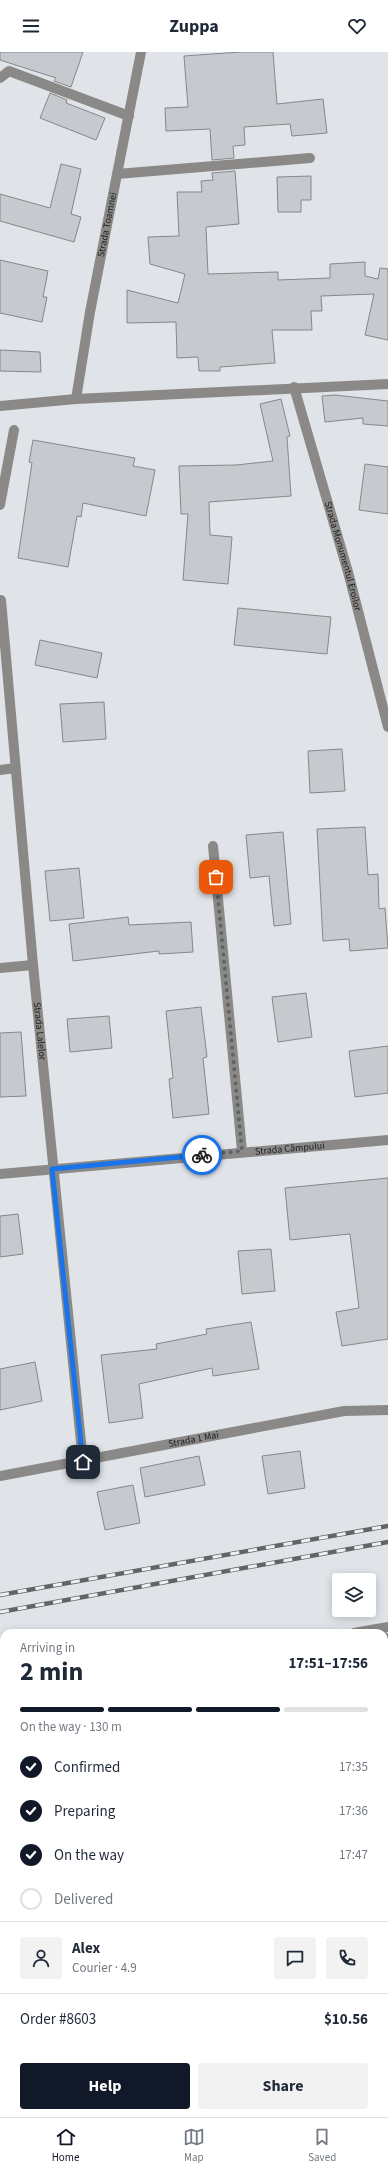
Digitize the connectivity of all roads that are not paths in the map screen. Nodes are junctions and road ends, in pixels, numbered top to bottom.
1 (141, 52) edge
2 (0, 78) edge
3 (129, 116) junction
4 (310, 158) dead end
5 (117, 174) junction
6 (388, 384) edge
7 (294, 387) junction
8 (76, 399) junction
9 (0, 406) edge
10 (14, 430) dead end
11 (0, 505) edge
12 (0, 599) edge
13 (388, 727) edge
14 (15, 768) junction
15 (0, 770) edge
16 (213, 846) dead end
17 (33, 965) junction
18 (0, 968) edge
19 (388, 1140) edge
20 (242, 1151) junction
21 (52, 1169) junction
22 (0, 1174) edge
23 (388, 1410) edge
24 (83, 1462) junction
25 (0, 1476) edge

1 - 3 street, Strada Toamnei
2 - 3 street
3 - 5 street, Strada Toamnei
4 - 5 street
5 - 8 street, Strada Toamnei
6 - 7 street
7 - 8 street
7 - 13 street, Strada Monumentul Eroilor
8 - 9 street
10 - 11 street
12 - 14 street, Strada Lalelor
14 - 15 street
14 - 17 street, Strada Lalelor
16 - 20 street
17 - 18 street
17 - 21 street, Strada Lalelor
19 - 20 street, Strada Câmpului
20 - 21 street, Strada Câmpului
21 - 22 street, Strada Câmpului
21 - 24 street, Strada Lalelor
23 - 24 street, Strada 1 Mai
24 - 25 street, Strada 1 Mai

